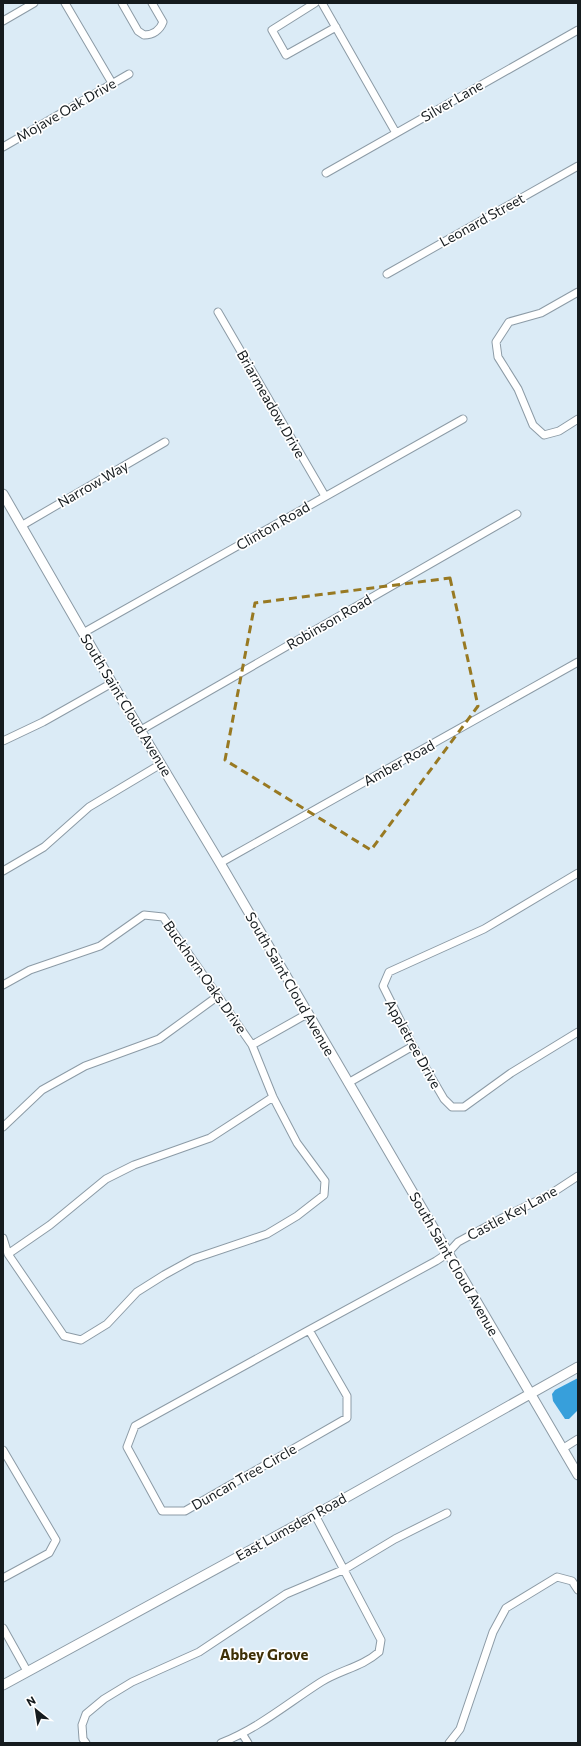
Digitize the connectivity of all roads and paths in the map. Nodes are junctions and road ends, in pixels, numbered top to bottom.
1 (34, 3) edge
2 (66, 3) edge
3 (122, 3) edge
4 (152, 3) edge
5 (315, 3) edge
6 (322, 3) edge
7 (3, 21) edge
8 (336, 27) junction
9 (578, 30) edge
10 (129, 74) dead end
11 (112, 83) junction
12 (396, 133) junction
13 (3, 147) edge
14 (578, 166) edge
15 (326, 173) dead end
16 (387, 274) dead end
17 (578, 292) edge
18 (218, 312) dead end
19 (463, 419) dead end
20 (578, 419) edge
21 (165, 442) dead end
22 (3, 494) edge
23 (325, 496) junction
24 (517, 514) dead end
25 (21, 526) junction
26 (83, 634) junction
27 (578, 662) edge
28 (112, 683) junction
29 (141, 730) junction
30 (3, 741) edge
31 (161, 764) junction
32 (220, 863) junction
33 (3, 871) edge
34 (578, 873) edge
35 (3, 985) edge
36 (218, 996) junction
37 (308, 1014) junction
38 (578, 1032) edge
39 (252, 1045) junction
40 (413, 1046) junction
41 (348, 1083) junction
42 (273, 1097) junction
43 (3, 1127) edge
44 (578, 1176) edge
45 (3, 1238) edge
46 (448, 1253) junction
47 (8, 1254) junction
48 (309, 1330) junction
49 (578, 1367) edge
50 (530, 1395) junction
51 (578, 1439) edge
52 (562, 1449) junction
53 (3, 1450) edge
54 (578, 1475) edge
55 (446, 1513) dead end
56 (315, 1515) junction
57 (345, 1569) junction
58 (3, 1578) edge
59 (578, 1590) edge
60 (3, 1628) edge
61 (27, 1671) junction
62 (3, 1685) edge
63 (242, 1735) junction
64 (86, 1743) edge
65 (221, 1743) edge
66 (248, 1743) edge
67 (449, 1743) edge

1 - 7 street
2 - 11 street
3 - 4 street
5 - 8 street
6 - 8 street
8 - 12 street
9 - 12 street, Silver Lane
10 - 11 street, Mojave Oak Drive
11 - 13 street, Mojave Oak Drive
12 - 15 street, Silver Lane
14 - 16 street, Leonard Street
17 - 20 street
18 - 23 street, Briarmeadow Drive
19 - 23 street, Clinton Road
21 - 25 street, Narrow Way
22 - 25 street, South Saint Cloud Avenue
23 - 26 street, Clinton Road
24 - 29 street, Robinson Road
25 - 26 street, South Saint Cloud Avenue
26 - 28 street, South Saint Cloud Avenue
27 - 32 street, Amber Road
28 - 29 street, South Saint Cloud Avenue
28 - 30 street
29 - 31 street, South Saint Cloud Avenue
31 - 32 street, South Saint Cloud Avenue
31 - 33 street
32 - 37 street, South Saint Cloud Avenue
34 - 40 street, Appletree Drive
35 - 36 street, Buckhorn Oaks Drive
36 - 39 street, Buckhorn Oaks Drive
36 - 43 street
37 - 39 street, Buckhorn Oaks Drive
37 - 41 street, South Saint Cloud Avenue
38 - 40 street, Appletree Drive
39 - 42 street, Buckhorn Oaks Drive
40 - 41 street
41 - 46 street, South Saint Cloud Avenue
42 - 47 street
42 - 47 street, Buckhorn Oaks Drive
44 - 46 street, Castle Key Lane
45 - 47 street, Buckhorn Oaks Drive
46 - 48 street, Duncan Tree Circle
46 - 50 street, South Saint Cloud Avenue
48 - 48 street, Duncan Tree Circle
49 - 50 street, East Lumsden Road
50 - 52 street, South Saint Cloud Avenue
50 - 56 street, East Lumsden Road
51 - 52 street
52 - 54 street, South Saint Cloud Avenue
53 - 58 street
55 - 57 street
56 - 57 street
56 - 61 street, East Lumsden Road
57 - 63 street
57 - 64 street
59 - 67 street
60 - 61 street
61 - 62 street, East Lumsden Road
63 - 65 street
63 - 66 street

